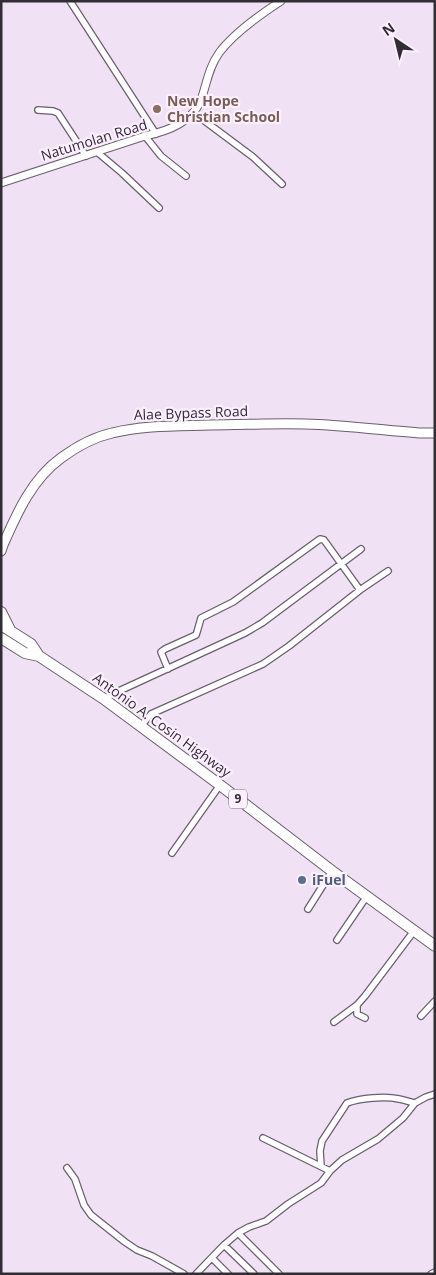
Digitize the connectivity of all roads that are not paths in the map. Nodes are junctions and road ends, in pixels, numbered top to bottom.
1 (70, 1) edge
2 (281, 1) edge
3 (38, 110) dead end
4 (194, 113) junction
5 (156, 134) junction
6 (144, 136) junction
7 (97, 152) junction
8 (86, 156) junction
9 (186, 176) dead end
10 (1, 183) edge
11 (282, 184) dead end
12 (159, 208) dead end
13 (435, 433) edge
14 (2, 548) edge
15 (361, 550) dead end
16 (341, 564) junction
17 (388, 571) dead end
18 (360, 590) junction
19 (1, 612) edge
20 (1, 625) edge
21 (11, 631) junction
22 (1, 638) edge
23 (39, 656) junction
24 (168, 669) junction
25 (104, 699) junction
26 (141, 726) junction
27 (220, 785) junction
28 (172, 853) dead end
29 (332, 871) junction
30 (368, 896) junction
31 (308, 910) dead end
32 (414, 931) junction
33 (337, 940) dead end
34 (435, 946) edge
35 (435, 1002) edge
36 (357, 1005) junction
37 (421, 1016) dead end
38 (365, 1018) dead end
39 (334, 1022) dead end
40 (435, 1094) edge
41 (415, 1103) junction
42 (263, 1138) dead end
43 (321, 1166) junction
44 (67, 1168) dead end
45 (330, 1171) junction
46 (238, 1233) junction
47 (224, 1245) junction
48 (212, 1258) junction
49 (435, 1272) edge
50 (199, 1273) edge
51 (184, 1274) edge
52 (228, 1274) edge
53 (254, 1274) edge
54 (280, 1274) edge
55 (431, 1274) edge

1 - 5 street
2 - 4 street
3 - 8 street
4 - 5 street, Natumolan Road
4 - 11 street
5 - 6 street, Natumolan Road
6 - 7 street, Natumolan Road
6 - 9 street
7 - 8 street, Natumolan Road
7 - 12 street
8 - 10 street, Natumolan Road
13 - 14 main road, Alae Bypass Road
15 - 16 street
16 - 18 street
16 - 24 street
16 - 24 street
17 - 18 street
18 - 26 street
19 - 21 highway
20 - 21 highway, Antonio A. Cosin Highway / 9
21 - 23 highway, Antonio A. Cosin Highway / 9
22 - 23 highway, Antonio A. Cosin Highway / 9
23 - 25 highway, Antonio A. Cosin Highway / 9
24 - 25 street
25 - 26 highway, Antonio A. Cosin Highway / 9
26 - 27 highway, Antonio A. Cosin Highway / 9
27 - 28 street
27 - 29 highway, Antonio A. Cosin Highway / 9
29 - 30 highway, Antonio A. Cosin Highway / 9
29 - 31 street
30 - 32 highway, Antonio A. Cosin Highway / 9
30 - 33 street
32 - 34 highway, Antonio A. Cosin Highway / 9
32 - 36 street
35 - 37 street
36 - 38 street
36 - 39 street
40 - 41 street
41 - 43 street
41 - 45 street
42 - 43 street
43 - 45 street
44 - 51 street
45 - 46 street
46 - 47 street
46 - 54 street
47 - 48 street
47 - 53 street
48 - 50 street
48 - 52 street
49 - 55 street

